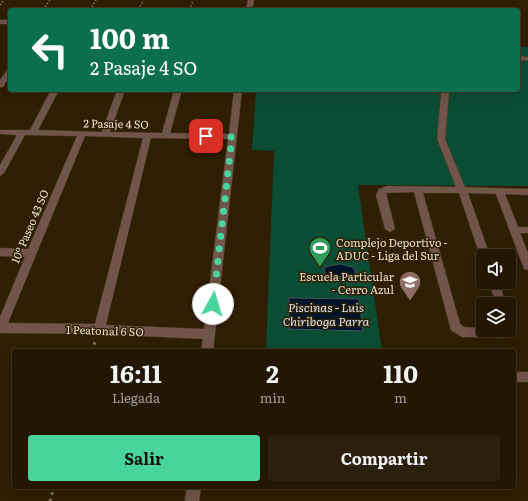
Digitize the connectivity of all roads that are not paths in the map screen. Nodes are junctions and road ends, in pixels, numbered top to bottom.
1 (8, 73) edge
2 (0, 85) edge
3 (54, 92) edge
4 (119, 92) edge
5 (177, 92) edge
6 (238, 92) edge
7 (444, 92) edge
8 (0, 132) edge
9 (23, 132) junction
10 (33, 132) junction
11 (82, 133) junction
12 (104, 134) junction
13 (148, 135) junction
14 (166, 135) junction
15 (232, 137) junction
16 (0, 173) edge
17 (418, 189) junction
18 (462, 190) junction
19 (499, 191) junction
20 (528, 192) edge
21 (390, 229) dead end
22 (514, 230) junction
23 (528, 230) edge
24 (483, 249) edge
25 (0, 252) edge
26 (31, 253) junction
27 (528, 266) edge
28 (0, 328) edge
29 (99, 329) junction
30 (476, 333) edge
31 (209, 334) junction
32 (207, 349) edge
33 (516, 377) edge
34 (528, 377) edge
35 (194, 489) edge
36 (192, 501) edge

1 - 2 street
3 - 10 street
4 - 12 street
5 - 14 street
6 - 15 street
7 - 18 street
8 - 9 street, 2 Pasaje 4 SO
9 - 10 street, 2 Pasaje 4 SO
9 - 16 street
10 - 11 street, 2 Pasaje 4 SO
11 - 12 street, 2 Pasaje 4 SO
11 - 26 street, 10º Paseo 43 SO
12 - 13 street, 2 Pasaje 4 SO
13 - 14 street, 2 Pasaje 4 SO
13 - 29 street
14 - 15 street, 2 Pasaje 4 SO
15 - 31 street
17 - 18 street
17 - 21 street
17 - 30 street
18 - 19 street
18 - 24 street
19 - 20 street
19 - 22 street
22 - 23 street
22 - 27 street
25 - 26 street
26 - 28 street, 10º Paseo 43 SO
28 - 29 street, 1 Peatonal 6 SO
29 - 31 street, 1 Peatonal 6 SO
31 - 32 street
33 - 34 street
35 - 36 street

